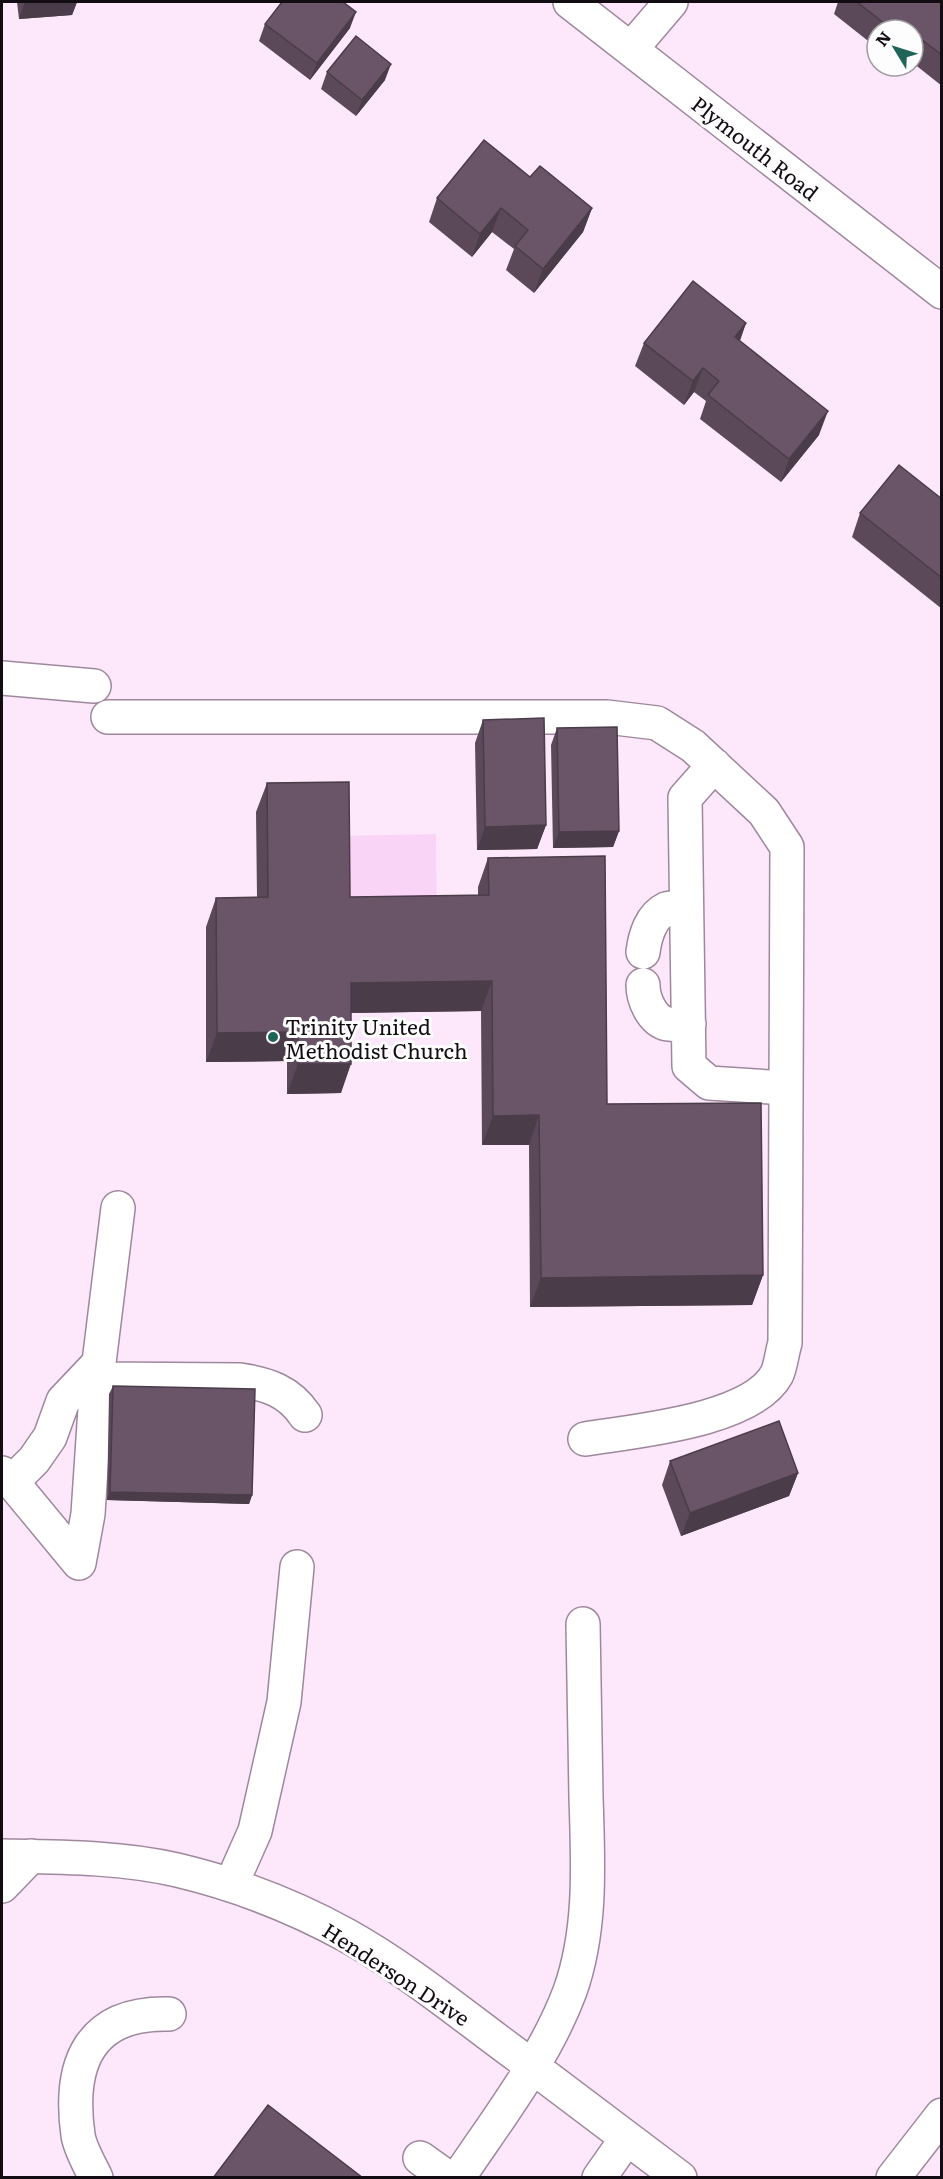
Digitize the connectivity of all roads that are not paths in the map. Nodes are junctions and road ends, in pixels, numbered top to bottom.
1 (570, 2) edge
2 (671, 2) edge
3 (630, 49) junction
4 (942, 292) edge
5 (2, 678) edge
6 (94, 686) dead end
7 (108, 717) dead end
8 (714, 765) junction
9 (686, 908) junction
10 (643, 952) dead end
11 (643, 985) dead end
12 (688, 1024) junction
13 (786, 1088) junction
14 (117, 1208) dead end
15 (98, 1371) junction
16 (305, 1415) dead end
17 (585, 1439) dead end
18 (7, 1478) edge
19 (297, 1567) dead end
20 (583, 1624) dead end
21 (16, 1856) edge
22 (231, 1885) junction
23 (2, 1886) edge
24 (168, 2014) dead end
25 (531, 2067) junction
26 (942, 2115) edge
27 (627, 2138) junction
28 (420, 2158) dead end
29 (96, 2178) edge
30 (448, 2178) edge
31 (458, 2178) edge
32 (599, 2178) edge
33 (680, 2178) edge
34 (893, 2178) edge

1 - 3 street, Plymouth Road
2 - 3 street
3 - 4 street, Plymouth Road
5 - 6 street
7 - 8 street
8 - 9 street
8 - 13 street
9 - 10 street
9 - 12 street
11 - 12 street
12 - 13 street
13 - 17 street
14 - 15 street
15 - 16 street
15 - 18 street
15 - 18 street
19 - 22 street
20 - 25 street
21 - 22 street, Henderson Drive
21 - 23 street
22 - 25 street, Henderson Drive
24 - 29 street
25 - 27 street, Henderson Drive
25 - 31 street
26 - 34 street
27 - 32 street
27 - 33 street, Henderson Drive
28 - 30 street

